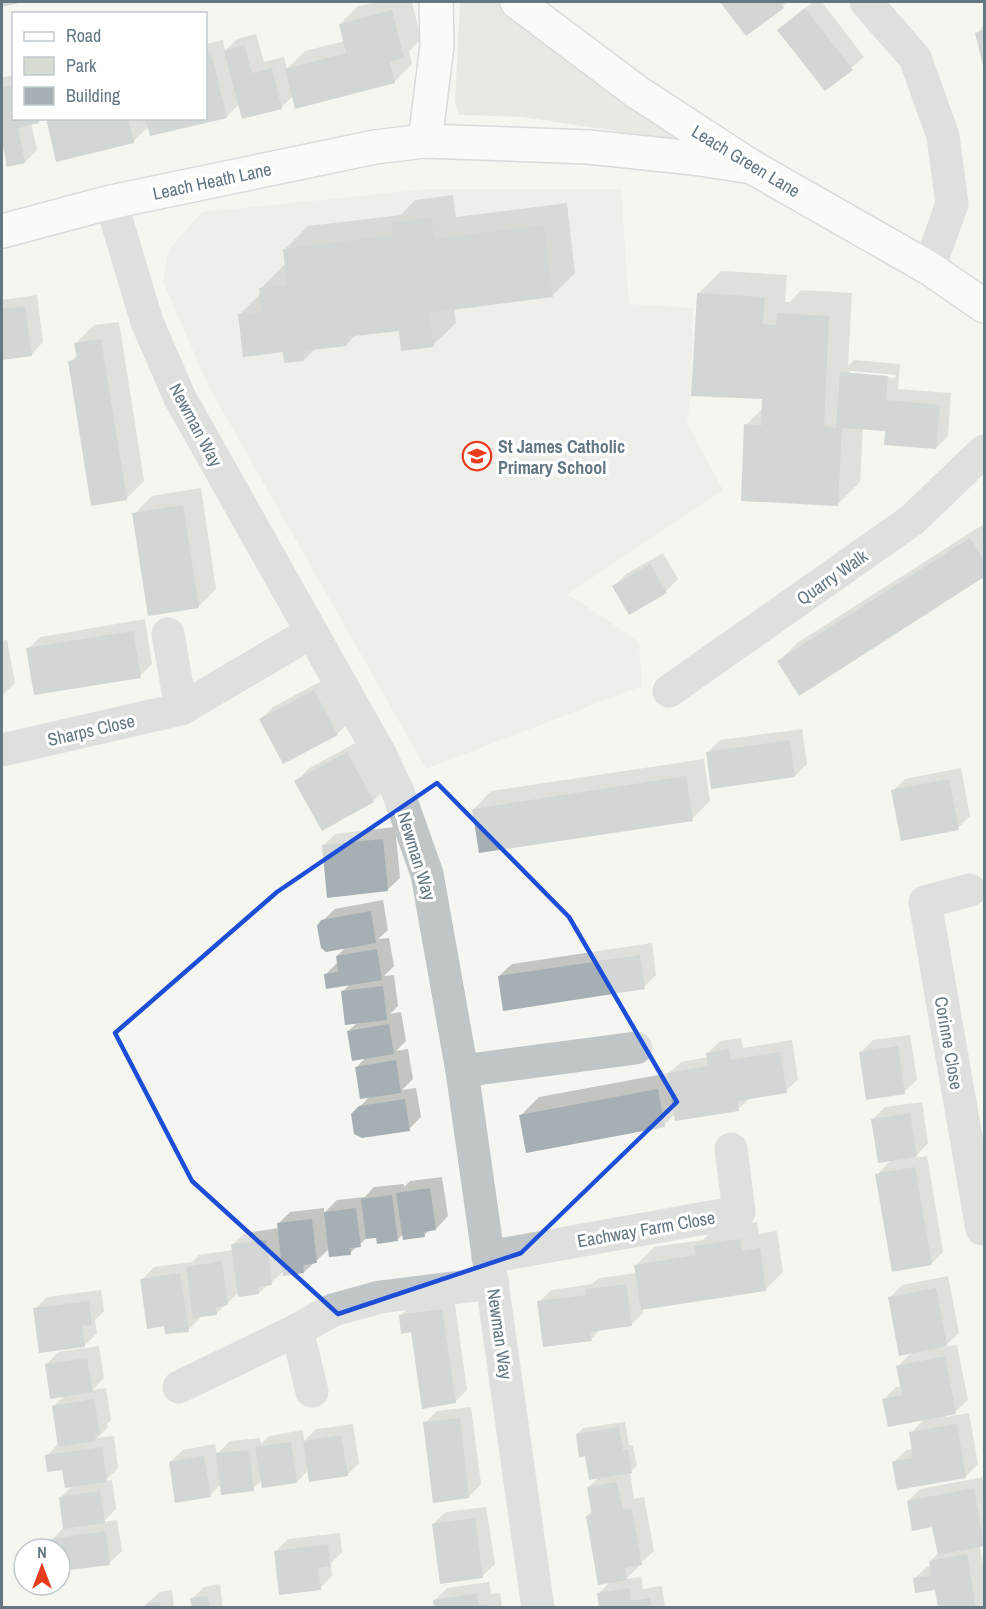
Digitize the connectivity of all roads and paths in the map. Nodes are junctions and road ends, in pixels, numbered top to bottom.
1 (436, 2) edge
2 (517, 2) edge
3 (866, 2) edge
4 (425, 141) junction
5 (752, 167) junction
6 (111, 202) junction
7 (2, 231) edge
8 (928, 268) junction
9 (984, 306) edge
10 (984, 451) edge
11 (310, 633) junction
12 (168, 634) dead end
13 (669, 691) dead end
14 (181, 710) junction
15 (2, 750) edge
16 (970, 890) dead end
17 (636, 1048) dead end
18 (462, 1071) junction
19 (731, 1149) dead end
20 (984, 1235) edge
21 (491, 1270) junction
22 (297, 1330) junction
23 (178, 1387) dead end
24 (312, 1391) dead end
25 (538, 1608) edge

1 - 4 street
2 - 5 street, Leach Green Lane
3 - 8 street
4 - 5 street, Leach Heath Lane
4 - 6 street, Leach Heath Lane
5 - 8 street, Leach Green Lane
6 - 7 street, Leach Heath Lane
6 - 11 street, Newman Way
8 - 9 street, Leach Green Lane
10 - 13 street, Quarry Walk
11 - 14 street, Sharps Close
11 - 18 street, Newman Way
12 - 14 street
14 - 15 street, Sharps Close
16 - 20 street, Corinne Close
17 - 18 street
18 - 21 street, Newman Way
19 - 21 street, Eachway Farm Close
21 - 22 street
21 - 25 street, Newman Way
22 - 23 street
22 - 24 street

